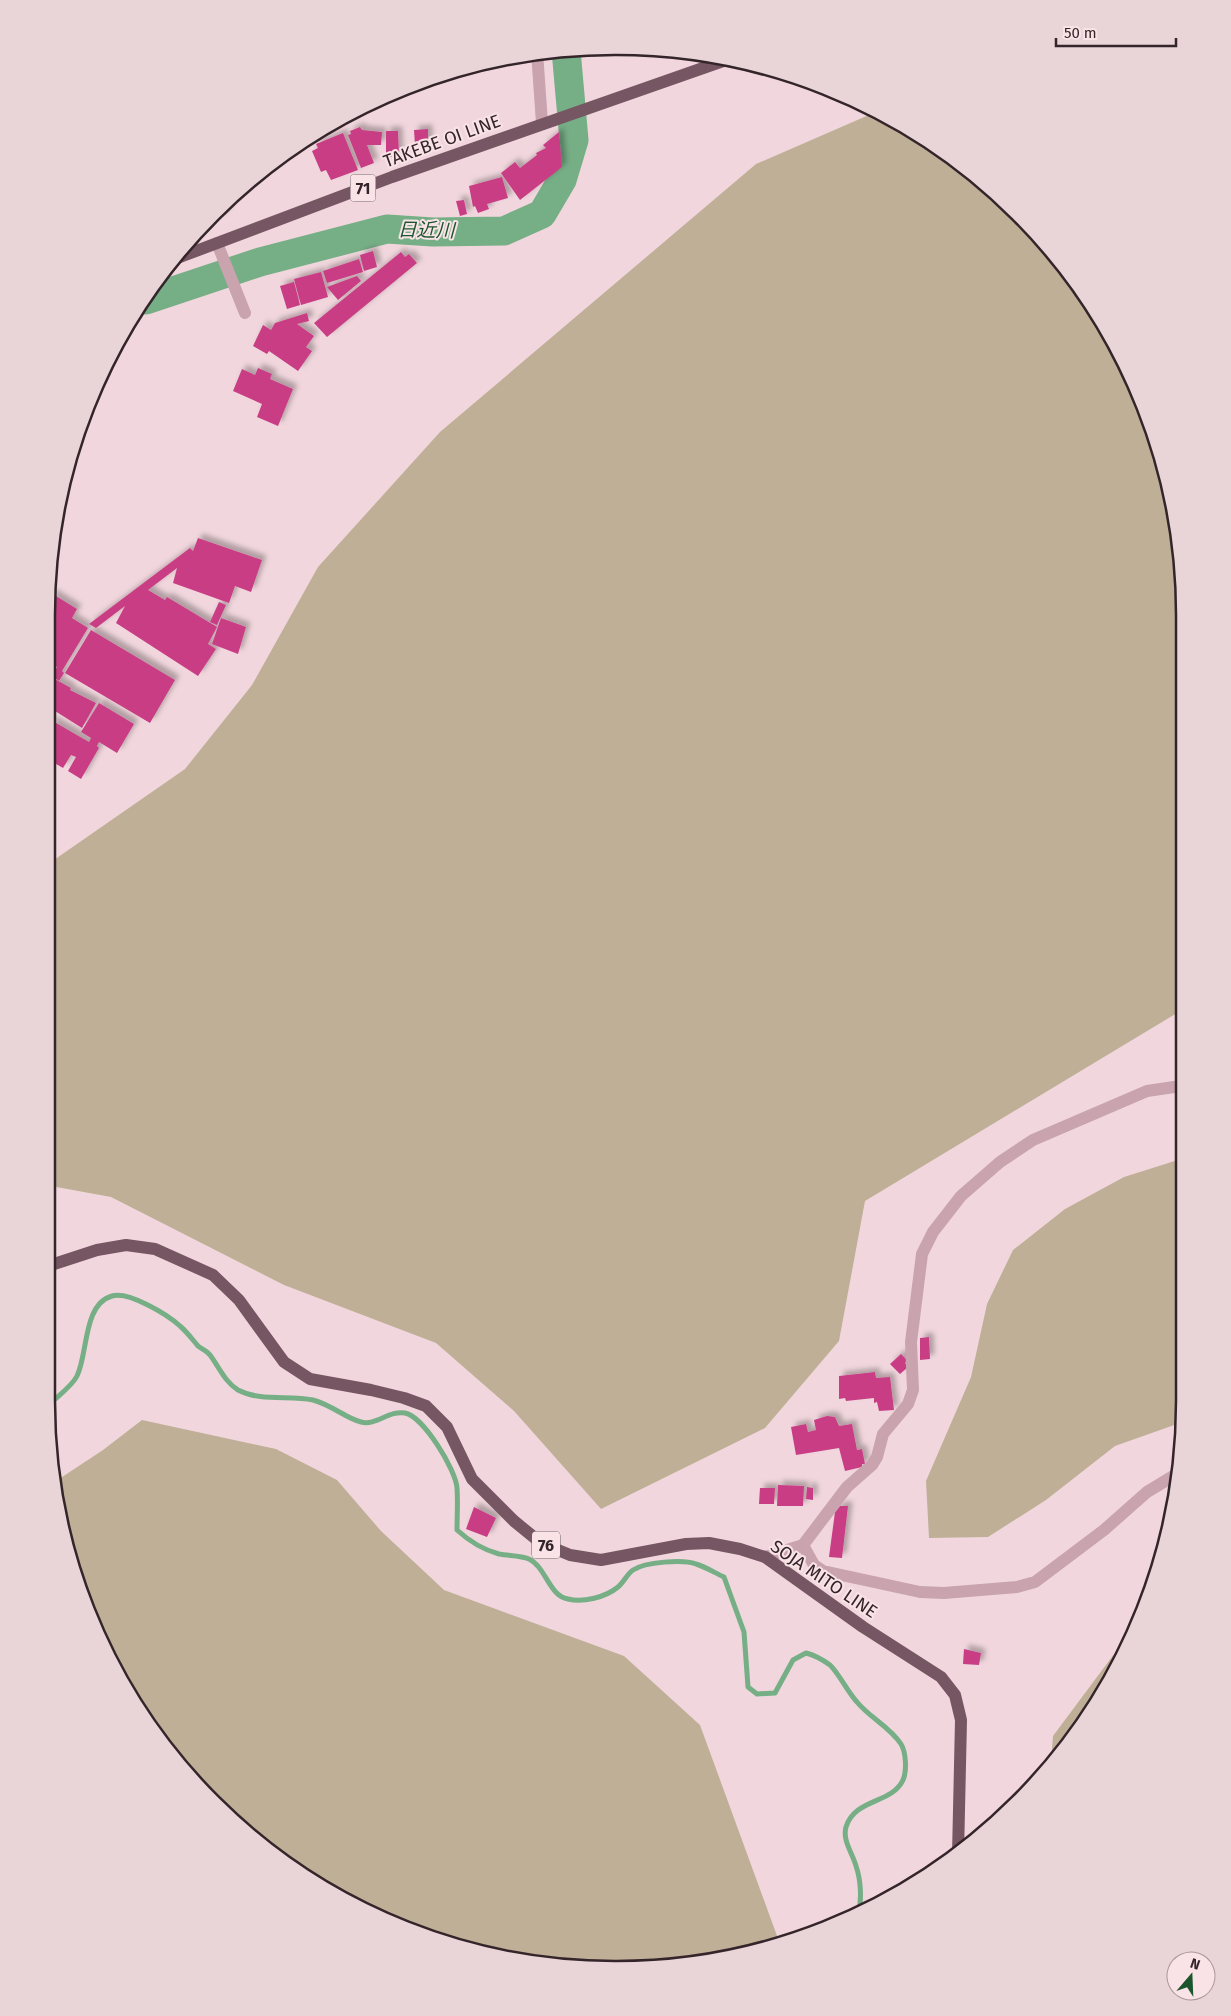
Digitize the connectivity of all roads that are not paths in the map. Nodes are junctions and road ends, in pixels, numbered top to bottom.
1 (538, 61) edge
2 (714, 64) edge
3 (542, 123) junction
4 (219, 246) junction
5 (186, 256) edge
6 (246, 313) dead end
7 (1176, 1087) edge
8 (55, 1265) edge
9 (1170, 1478) edge
10 (803, 1545) junction
11 (765, 1557) junction
12 (958, 1844) edge

1 - 3 street
2 - 3 main road, TAKEBE OI LINE / 71
3 - 4 main road, TAKEBE OI LINE / 71
4 - 5 main road, TAKEBE OI LINE / 71
4 - 6 street
7 - 10 street
8 - 11 main road, SOJA MITO LINE / 76
9 - 10 street
10 - 11 street
11 - 12 main road, SOJA MITO LINE / 76

